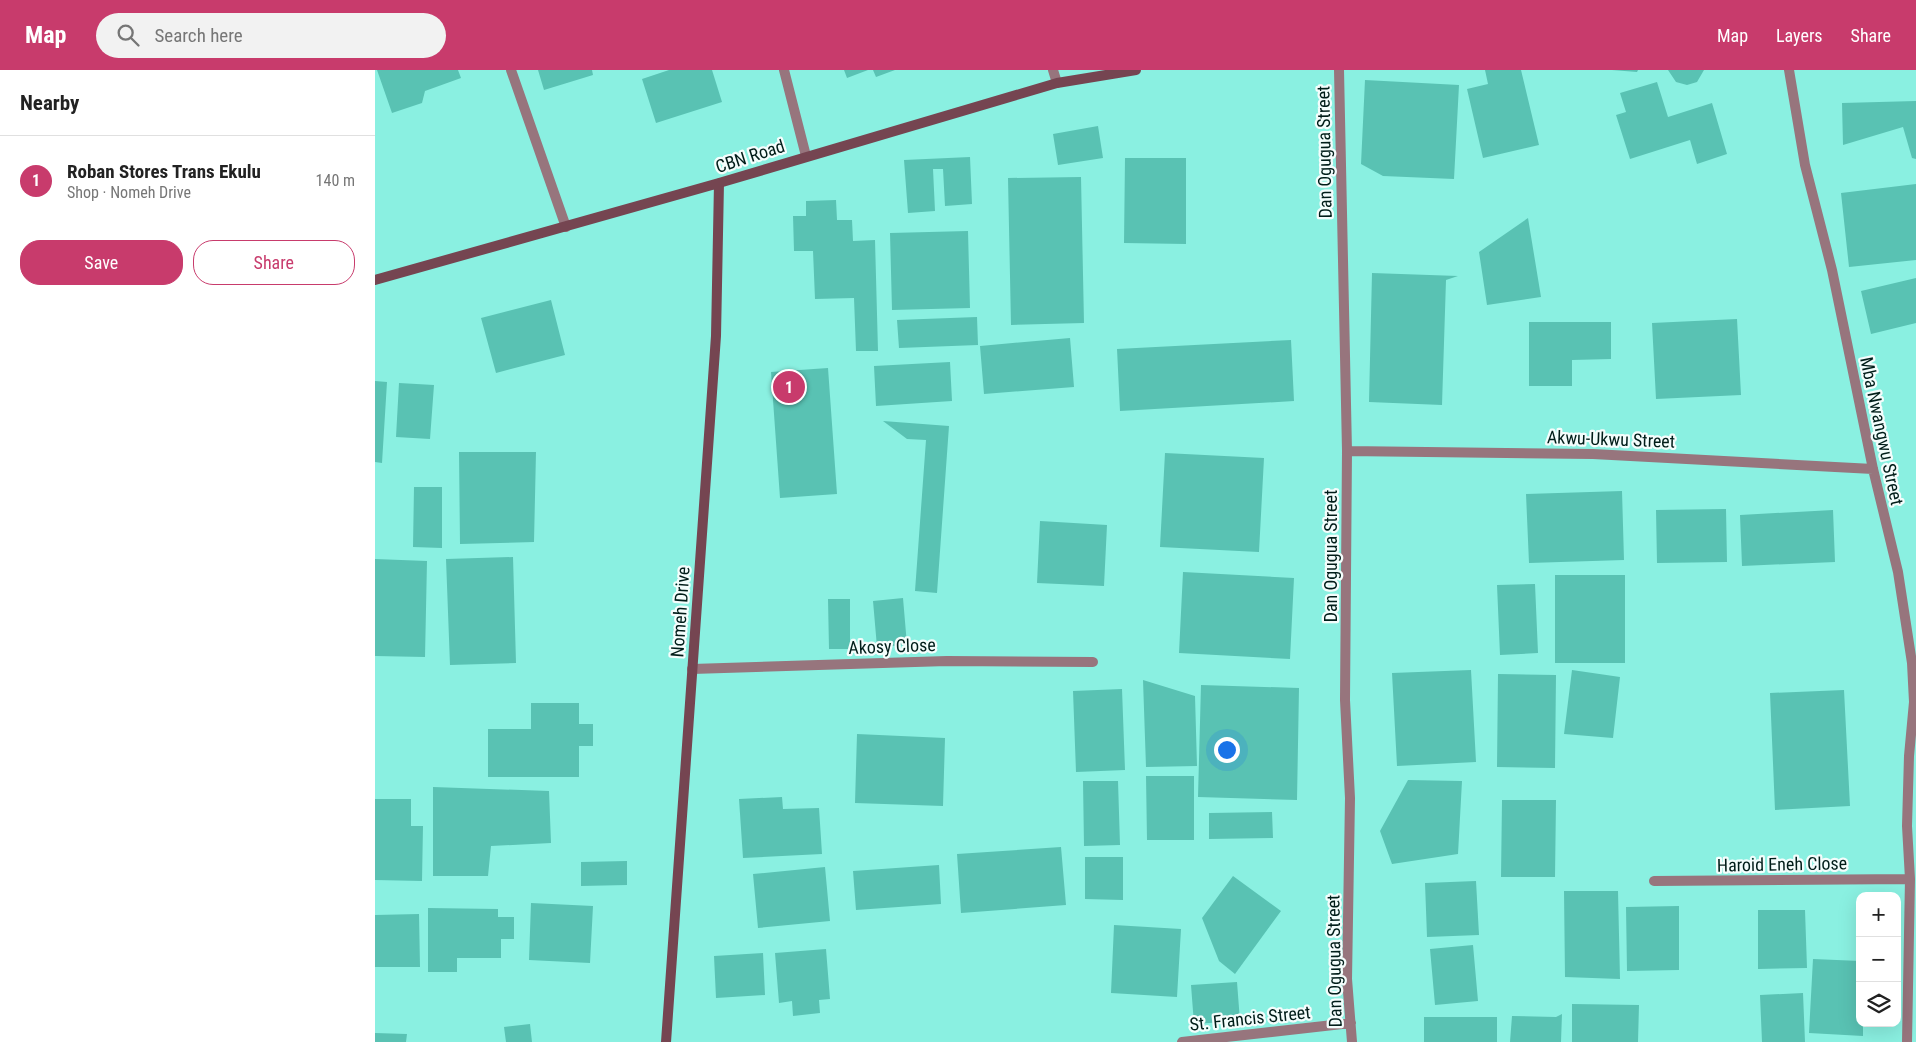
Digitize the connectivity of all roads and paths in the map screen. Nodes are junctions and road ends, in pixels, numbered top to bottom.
1 (511, 70) edge
2 (784, 70) edge
3 (1053, 70) edge
4 (1136, 70) edge
5 (1339, 70) edge
6 (1789, 70) edge
7 (1057, 83) junction
8 (806, 156) junction
9 (719, 183) junction
10 (566, 227) junction
11 (375, 280) edge
12 (1347, 451) junction
13 (1873, 470) junction
14 (1093, 662) dead end
15 (692, 669) junction
16 (1915, 702) edge
17 (1910, 879) junction
18 (1654, 882) dead end
19 (1351, 1023) junction
20 (666, 1042) edge
21 (1182, 1042) edge
22 (1352, 1042) edge
23 (1907, 1042) edge

1 - 10 street
2 - 8 street
3 - 7 street
4 - 7 main road, CBN Road
5 - 12 street, Dan Ogugua Street
6 - 13 street, Mba Nwangwu Street
7 - 8 main road, CBN Road
8 - 9 main road, CBN Road
9 - 10 main road, CBN Road
9 - 15 main road, Nomeh Drive
10 - 11 main road, CBN Road
12 - 13 street, Akwu-Ukwu Street
12 - 19 street, Dan Ogugua Street
13 - 16 street, Mba Nwangwu Street
14 - 15 street, Akosy Close
15 - 20 main road, Nomeh Drive
16 - 17 street, Mba Nwangwu Street
17 - 18 street, Haroid Eneh Close
17 - 23 street, Mba Nwangwu Street
19 - 21 street, St. Francis Street
19 - 22 street, Dan Ogugua Street

